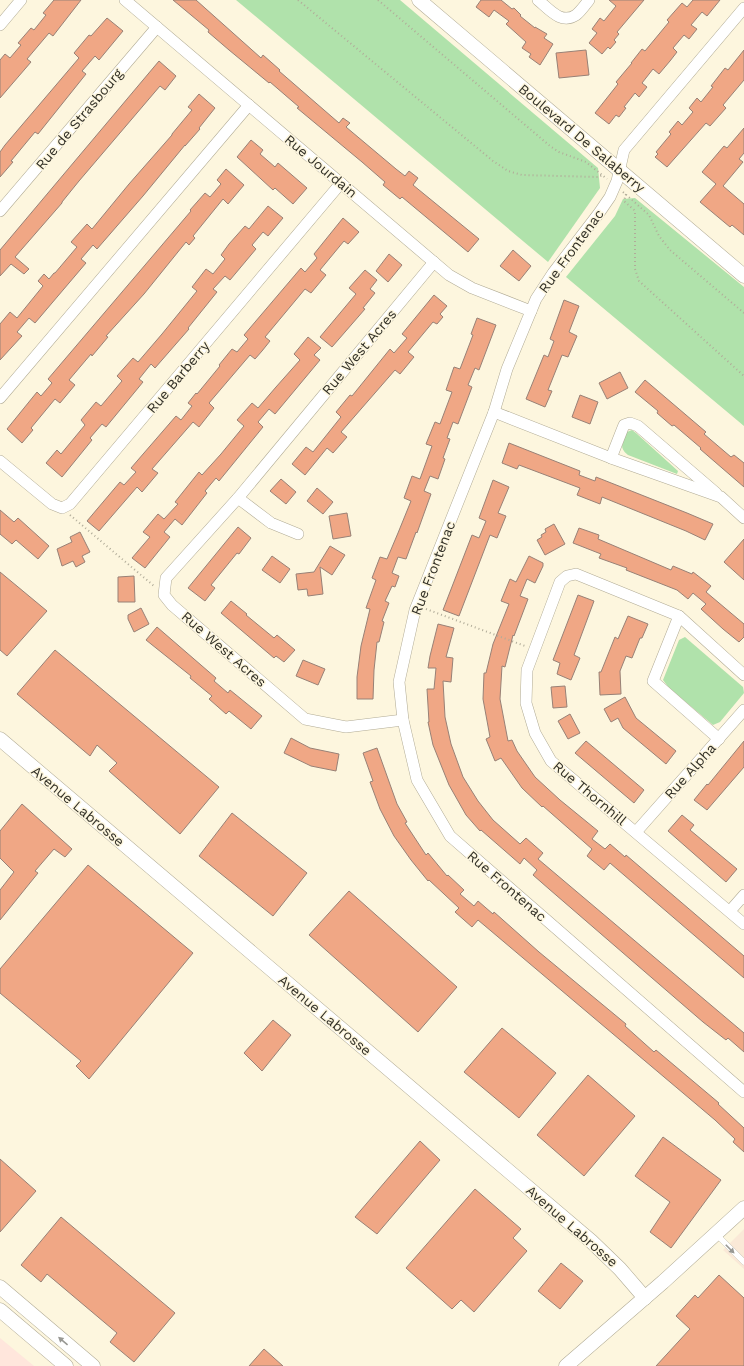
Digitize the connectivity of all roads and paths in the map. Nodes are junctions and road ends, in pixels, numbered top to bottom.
1 (21, 0) edge
2 (125, 0) edge
3 (298, 0) edge
4 (378, 0) edge
5 (419, 0) edge
6 (538, 0) edge
7 (589, 0) edge
8 (744, 8) edge
9 (0, 25) edge
10 (157, 27) junction
11 (249, 105) junction
12 (604, 169) dead end
13 (619, 169) junction
14 (602, 174) junction
15 (342, 183) junction
16 (0, 211) edge
17 (434, 262) junction
18 (744, 276) edge
19 (531, 311) junction
20 (744, 313) edge
21 (744, 376) edge
22 (0, 398) edge
23 (494, 412) junction
24 (611, 458) junction
25 (0, 461) edge
26 (721, 497) junction
27 (238, 498) junction
28 (62, 508) junction
29 (744, 518) edge
30 (298, 534) dead end
31 (164, 595) junction
32 (417, 605) junction
33 (679, 616) junction
34 (534, 650) junction
35 (744, 675) edge
36 (744, 710) edge
37 (403, 720) junction
38 (0, 739) edge
39 (719, 739) junction
40 (636, 832) junction
41 (744, 895) edge
42 (730, 911) junction
43 (744, 924) edge
44 (744, 1092) edge
45 (744, 1208) edge
46 (716, 1234) junction
47 (744, 1262) edge
48 (0, 1287) edge
49 (644, 1298) junction
50 (0, 1310) edge
51 (66, 1366) edge
52 (93, 1366) edge
53 (566, 1366) edge

1 - 9 street
2 - 10 street, Rue Jourdain
3 - 14 path
4 - 14 path, Boulevard De Salaberry
5 - 13 street, Boulevard De Salaberry
6 - 7 street
8 - 13 street, Rue Frontenac
10 - 11 street, Rue Jourdain
10 - 16 street, Rue de Strasbourg
11 - 15 street, Rue Jourdain
11 - 22 street
12 - 14 path
13 - 18 street, Boulevard De Salaberry
13 - 19 street, Rue Frontenac
15 - 17 street, Rue Jourdain
15 - 28 street, Rue Barberry
17 - 19 street, Rue Jourdain
17 - 27 street, Rue West Acres
19 - 23 street, Rue Frontenac
20 - 21 path, Boulevard De Salaberry
23 - 24 street
23 - 32 street, Rue Frontenac
24 - 26 street
24 - 26 street
25 - 28 street
26 - 29 street
27 - 30 street
27 - 31 street, Rue West Acres
28 - 31 path
31 - 37 street, Rue West Acres
32 - 34 path
32 - 37 street, Rue Frontenac
33 - 34 street, Rue Thornhill
33 - 35 street, Rue Thornhill
33 - 39 street
34 - 40 street, Rue Thornhill
36 - 39 street, Rue Alpha
37 - 44 street, Rue Frontenac
38 - 49 street, Avenue Labrosse
39 - 40 street, Rue Alpha
40 - 42 street, Rue Thornhill
41 - 42 street
42 - 43 street, Rue Thornhill
45 - 46 street
46 -> 47 lane
46 - 49 street
52 -> 48 street
49 - 53 street
50 - 51 street

